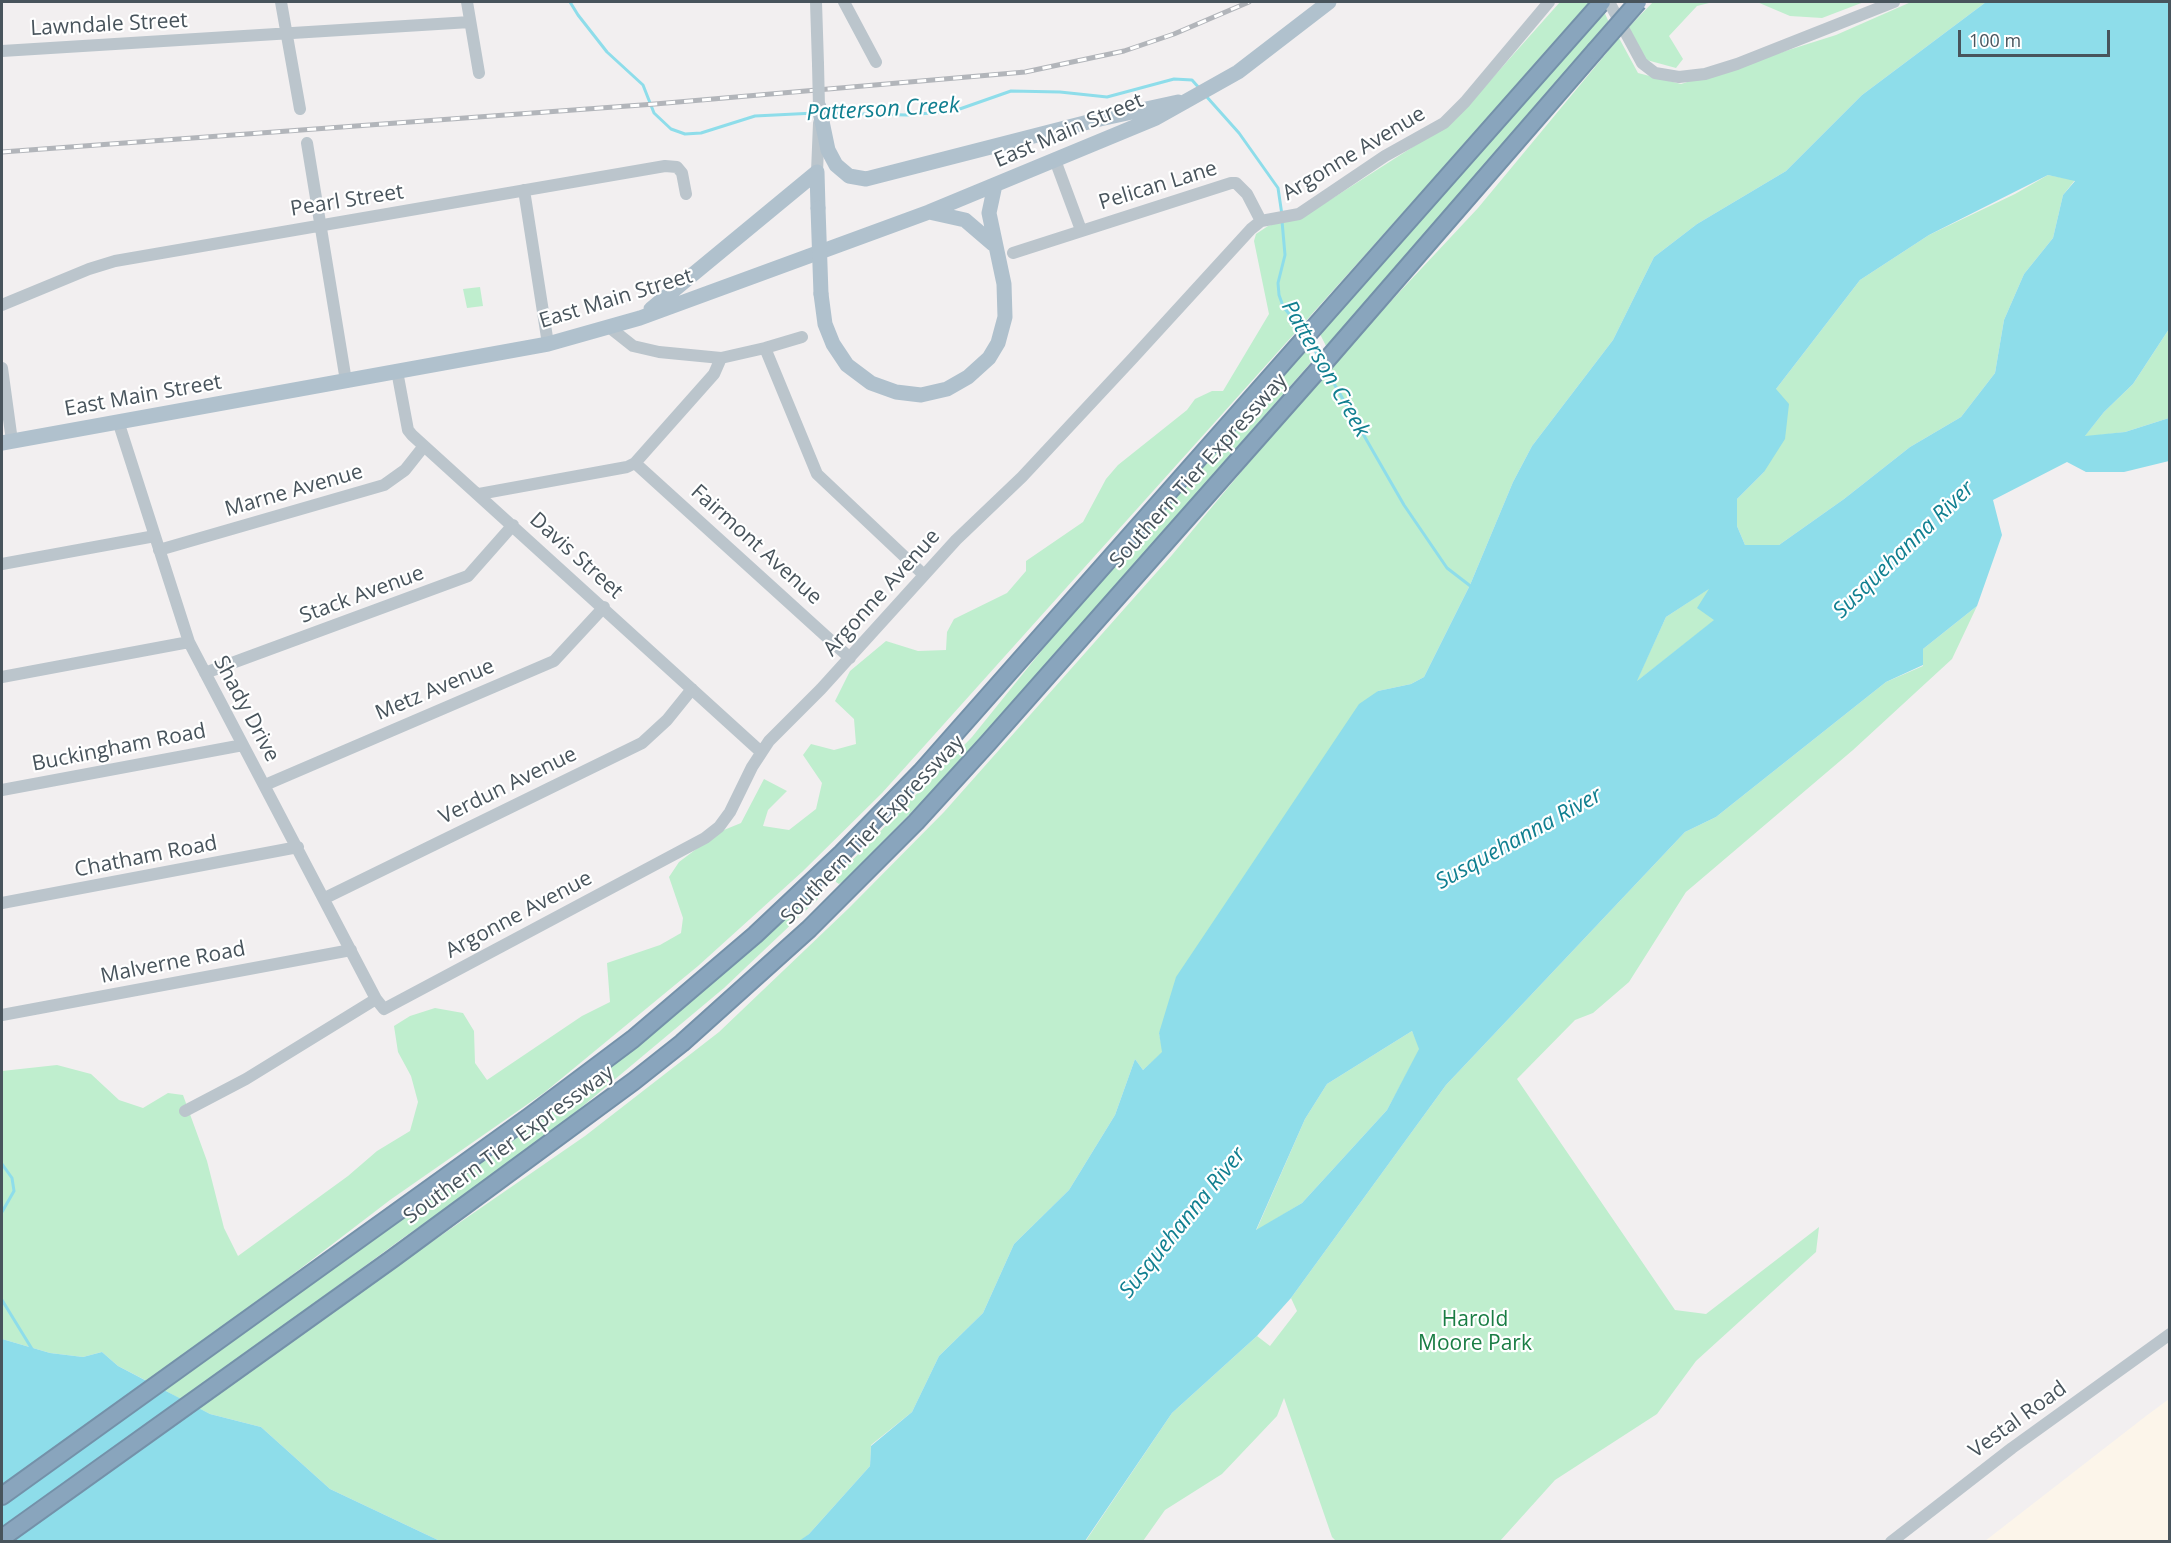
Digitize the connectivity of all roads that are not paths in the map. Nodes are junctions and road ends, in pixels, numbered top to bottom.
1 (281, 2) edge
2 (467, 2) edge
3 (816, 2) edge
4 (844, 2) edge
5 (1329, 2) edge
6 (1549, 2) edge
7 (1602, 2) edge
8 (1610, 2) edge
9 (1638, 2) edge
10 (1894, 2) edge
11 (470, 22) junction
12 (286, 32) junction
13 (2, 51) edge
14 (876, 62) dead end
15 (479, 74) dead end
16 (1193, 100) junction
17 (819, 107) joint
18 (300, 109) dead end
19 (307, 143) dead end
20 (823, 144) junction
21 (1055, 160) junction
22 (817, 172) junction
23 (995, 185) junction
24 (524, 190) junction
25 (686, 194) dead end
26 (929, 212) junction
27 (1261, 221) junction
28 (320, 225) junction
29 (1081, 230) junction
30 (993, 244) junction
31 (1012, 253) dead end
32 (2, 305) edge
33 (640, 318) junction
34 (609, 327) junction
35 (802, 337) dead end
36 (548, 344) junction
37 (765, 348) junction
38 (721, 358) junction
39 (2, 368) edge
40 (397, 371) junction
41 (346, 381) junction
42 (118, 422) junction
43 (7, 442) edge
44 (424, 446) junction
45 (635, 462) junction
46 (479, 494) junction
47 (513, 525) junction
48 (155, 536) junction
49 (159, 550) junction
50 (2, 564) edge
51 (924, 575) junction
52 (604, 607) junction
53 (189, 642) junction
54 (850, 658) junction
55 (205, 673) junction
56 (2, 677) edge
57 (692, 689) junction
58 (243, 745) junction
59 (761, 752) junction
60 (265, 784) junction
61 (2, 790) edge
62 (298, 847) junction
63 (325, 898) junction
64 (2, 903) edge
65 (351, 950) junction
66 (376, 999) junction
67 (2, 1015) edge
68 (186, 1112) dead end
69 (2169, 1334) edge
70 (2, 1496) edge
71 (2, 1538) edge
72 (1891, 1542) edge

1 - 12 street
2 - 11 street
3 - 17 street, bridge
4 - 14 street
5 - 16 main road, East Main Street
6 - 27 street, Argonne Avenue
7 - 70 highway, Southern Tier Expressway
8 - 10 street
9 - 71 highway, Southern Tier Expressway, bridge
11 - 12 street, Lawndale Street
11 - 15 street
12 - 13 street, Lawndale Street
12 - 18 street
16 - 20 main road
16 - 21 main road, East Main Street
17 - 20 main road
19 - 28 street
20 - 22 street
21 - 23 main road, East Main Street
21 - 29 street, Pelican Lane
22 - 30 main road, bridge
22 - 33 main road
23 - 26 main road, East Main Street
23 - 30 main road
24 - 25 street, Pearl Street
24 - 28 street, Pearl Street
24 - 36 street
26 - 30 main road
26 - 33 main road, East Main Street
27 - 29 street, Pelican Lane
27 - 51 street, Argonne Avenue
28 - 32 street, Pearl Street
28 - 41 street
29 - 31 street, Pelican Lane
33 - 34 main road, East Main Street
34 - 36 main road, East Main Street
34 - 38 street
35 - 37 street
36 - 40 main road, East Main Street
37 - 38 street
37 - 51 street
38 - 45 street
39 - 43 street
40 - 41 main road, East Main Street
40 - 44 street, Davis Street
41 - 42 main road, East Main Street
42 - 43 main road, East Main Street
42 - 48 street, Shady Drive
44 - 46 street, Davis Street
44 - 49 street, Marne Avenue
45 - 46 street
45 - 54 street, Fairmont Avenue
46 - 47 street, Davis Street
47 - 52 street, Davis Street
47 - 55 street, Stack Avenue
48 - 49 street, Shady Drive
48 - 50 street
49 - 53 street, Shady Drive
51 - 54 street, Argonne Avenue
52 - 57 street, Davis Street
52 - 60 street, Metz Avenue
53 - 55 street, Shady Drive
53 - 56 street
54 - 59 street, Argonne Avenue
55 - 58 street, Shady Drive
57 - 59 street, Davis Street
57 - 63 street, Verdun Avenue
58 - 60 street, Shady Drive
58 - 61 street, Buckingham Road
59 - 66 street, Argonne Avenue
60 - 62 street, Shady Drive
62 - 63 street, Shady Drive
62 - 64 street, Chatham Road
63 - 65 street, Shady Drive
65 - 66 street, Shady Drive
65 - 67 street, Malverne Road
66 - 68 street
69 - 72 street, Vestal Road

